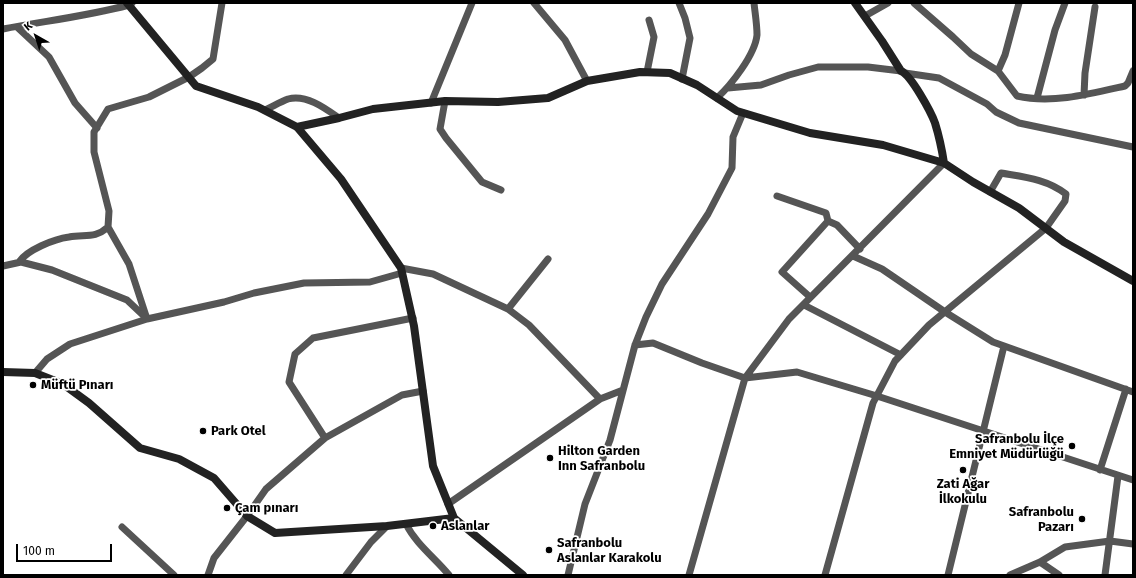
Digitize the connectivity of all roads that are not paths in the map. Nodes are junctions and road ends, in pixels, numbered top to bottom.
1 (222, 3) edge
2 (472, 3) edge
3 (534, 3) edge
4 (679, 3) edge
5 (754, 3) edge
6 (855, 3) edge
7 (888, 3) edge
8 (914, 3) edge
9 (1019, 3) edge
10 (1065, 3) edge
11 (129, 4) edge
12 (1095, 7) dead end
13 (865, 16) junction
14 (649, 20) dead end
15 (17, 27) junction
16 (3, 30) edge
17 (998, 71) junction
18 (1133, 71) edge
19 (646, 72) junction
20 (903, 72) junction
21 (188, 77) junction
22 (682, 78) junction
23 (587, 81) junction
24 (728, 88) junction
25 (1084, 96) junction
26 (717, 98) junction
27 (1038, 98) junction
28 (445, 101) junction
29 (431, 103) junction
30 (265, 110) junction
31 (743, 113) junction
32 (339, 118) junction
33 (297, 127) junction
34 (97, 128) junction
35 (1133, 147) edge
36 (944, 163) junction
37 (501, 190) dead end
38 (990, 192) junction
39 (777, 196) dead end
40 (828, 221) junction
41 (108, 227) junction
42 (1046, 228) junction
43 (860, 249) junction
44 (853, 256) junction
45 (548, 259) dead end
46 (19, 262) junction
47 (3, 266) edge
48 (402, 271) junction
49 (1133, 281) edge
50 (810, 297) junction
51 (804, 305) junction
52 (508, 309) junction
53 (945, 312) junction
54 (412, 318) junction
55 (147, 319) junction
56 (635, 345) junction
57 (1004, 346) junction
58 (901, 354) junction
59 (3, 372) edge
60 (35, 373) junction
61 (745, 378) junction
62 (1126, 389) junction
63 (623, 390) junction
64 (423, 391) junction
65 (1133, 392) edge
66 (877, 396) junction
67 (600, 399) junction
68 (983, 432) junction
69 (325, 438) junction
70 (1100, 470) junction
71 (1118, 476) junction
72 (1133, 480) edge
73 (448, 504) junction
74 (248, 516) junction
75 (454, 518) junction
76 (406, 524) junction
77 (387, 526) junction
78 (122, 527) dead end
79 (1110, 541) junction
80 (1133, 544) edge
81 (1040, 562) junction
82 (174, 575) edge
83 (208, 575) edge
84 (346, 575) edge
85 (449, 575) edge
86 (523, 575) edge
87 (568, 575) edge
88 (689, 575) edge
89 (825, 575) edge
90 (948, 575) edge
91 (1010, 575) edge
92 (1059, 575) edge
93 (1105, 575) edge

1 - 21 street
2 - 29 street
3 - 23 street
4 - 22 street
5 - 24 street
6 - 13 street
7 - 13 street
8 - 17 street
9 - 17 street
10 - 27 street
11 - 15 street
11 - 21 street
12 - 25 street
13 - 20 street
14 - 19 street
15 - 16 street
15 - 34 street
17 - 27 street
18 - 25 street
19 - 22 street
19 - 23 street
20 - 24 street
20 - 35 street
20 - 36 street
21 - 30 street
21 - 34 street
22 - 26 street
23 - 28 street
24 - 26 street
25 - 27 street
26 - 31 street
28 - 29 street
28 - 37 street
29 - 32 street
30 - 32 street
30 - 33 street
31 - 36 street
31 - 56 street
32 - 33 street
33 - 48 street
34 - 41 street
36 - 38 street
36 - 43 street
38 - 42 street
38 - 42 street
39 - 40 street
40 - 43 street
40 - 50 street
41 - 46 street
41 - 55 street
42 - 49 street
42 - 53 street
43 - 44 street
44 - 50 street
44 - 53 street
45 - 52 street
46 - 47 street
46 - 55 street
48 - 52 street
48 - 54 street
48 - 55 street
50 - 51 street
51 - 58 street
51 - 61 street
52 - 67 street
53 - 57 street
53 - 58 street
54 - 64 street
54 - 69 street
55 - 60 street
56 - 61 street
56 - 63 street
57 - 62 street
57 - 68 street
58 - 66 street
59 - 60 street
60 - 74 street
61 - 66 street
61 - 88 street
62 - 65 street
62 - 70 street
63 - 67 street
63 - 87 street
64 - 69 street
64 - 73 street
66 - 68 street
66 - 89 street
67 - 73 street
68 - 70 street
68 - 90 street
69 - 74 street
70 - 71 street
71 - 72 street
71 - 79 street
73 - 75 street
74 - 77 street
74 - 83 street
75 - 76 street
75 - 86 street
76 - 77 street
76 - 85 street
77 - 84 street
78 - 82 street
79 - 80 street
79 - 81 street
79 - 93 street
81 - 91 street
81 - 92 street

